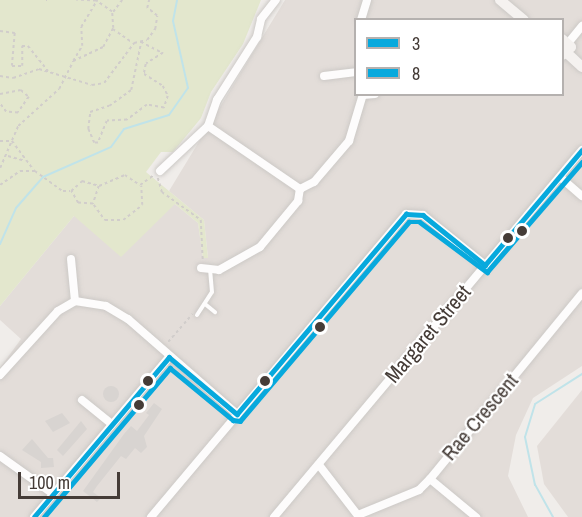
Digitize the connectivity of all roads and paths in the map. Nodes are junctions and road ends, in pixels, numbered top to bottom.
1 (76, 0) edge
2 (122, 0) edge
3 (149, 0) edge
4 (276, 0) edge
5 (367, 0) edge
6 (500, 0) edge
7 (97, 1) edge
8 (112, 12) junction
9 (362, 18) edge
10 (522, 18) edge
11 (582, 26) edge
12 (113, 28) junction
13 (0, 32) edge
14 (141, 42) junction
15 (134, 43) junction
16 (565, 48) edge
17 (73, 61) junction
18 (582, 67) edge
19 (48, 72) junction
20 (354, 72) edge
21 (63, 73) junction
22 (0, 76) edge
23 (324, 76) dead end
24 (0, 94) edge
25 (363, 96) edge
26 (0, 104) edge
27 (208, 126) junction
28 (0, 141) edge
29 (12, 141) junction
30 (582, 150) edge
31 (7, 156) junction
32 (27, 163) junction
33 (0, 168) edge
34 (35, 171) junction
35 (160, 171) junction
36 (560, 177) junction
37 (0, 185) edge
38 (140, 185) junction
39 (99, 186) junction
40 (300, 189) junction
41 (71, 191) junction
42 (582, 196) edge
43 (93, 204) junction
44 (70, 259) dead end
45 (485, 265) junction
46 (201, 268) joint
47 (210, 271) junction
48 (582, 293) edge
49 (75, 301) junction
50 (205, 304) junction
51 (199, 307) dead end
52 (215, 312) dead end
53 (196, 315) dead end
54 (161, 349) junction
55 (169, 357) junction
56 (0, 375) edge
57 (82, 400) dead end
58 (237, 414) junction
59 (112, 424) junction
60 (0, 456) edge
61 (319, 465) junction
62 (429, 479) junction
63 (53, 494) junction
64 (358, 516) edge
65 (34, 517) edge
66 (152, 517) edge
67 (274, 517) edge
68 (476, 517) edge

1 - 7 path
2 - 8 path
3 - 14 path
4 - 27 street
5 - 9 street
6 - 10 main road
7 - 8 path
7 - 17 path
8 - 12 path
11 - 16 street
12 - 15 path
12 - 17 path
13 - 19 path
14 - 14 path
14 - 15 path
15 - 21 path
16 - 18 main road
17 - 21 path
19 - 21 path
19 - 22 path
20 - 23 street
21 - 29 path
24 - 26 path
25 - 40 street
27 - 35 street
27 - 40 street
28 - 29 path
29 - 31 path
29 - 32 path
30 - 36 street, Margaret Street
31 - 32 path
31 - 33 path
32 - 34 path
34 - 37 path
34 - 41 path
35 - 38 path
35 - 46 path
36 - 42 street
36 - 45 street, Margaret Street
38 - 39 path
38 - 43 path
39 - 41 path
39 - 43 path
40 - 47 street
41 - 43 path
44 - 49 street
45 - 58 street
45 - 61 street, Margaret Street
46 - 47 street
47 - 50 lane
48 - 62 street, Rae Crescent
49 - 54 street
49 - 56 street
50 - 52 lane
50 - 53 lane
51 - 54 path
54 - 55 street
55 - 58 street
55 - 59 street
57 - 59 street
58 - 66 street
59 - 63 street
60 - 63 street
61 - 64 street
61 - 67 street, Margaret Street
62 - 64 street, Rae Crescent
62 - 68 street
63 - 65 street

